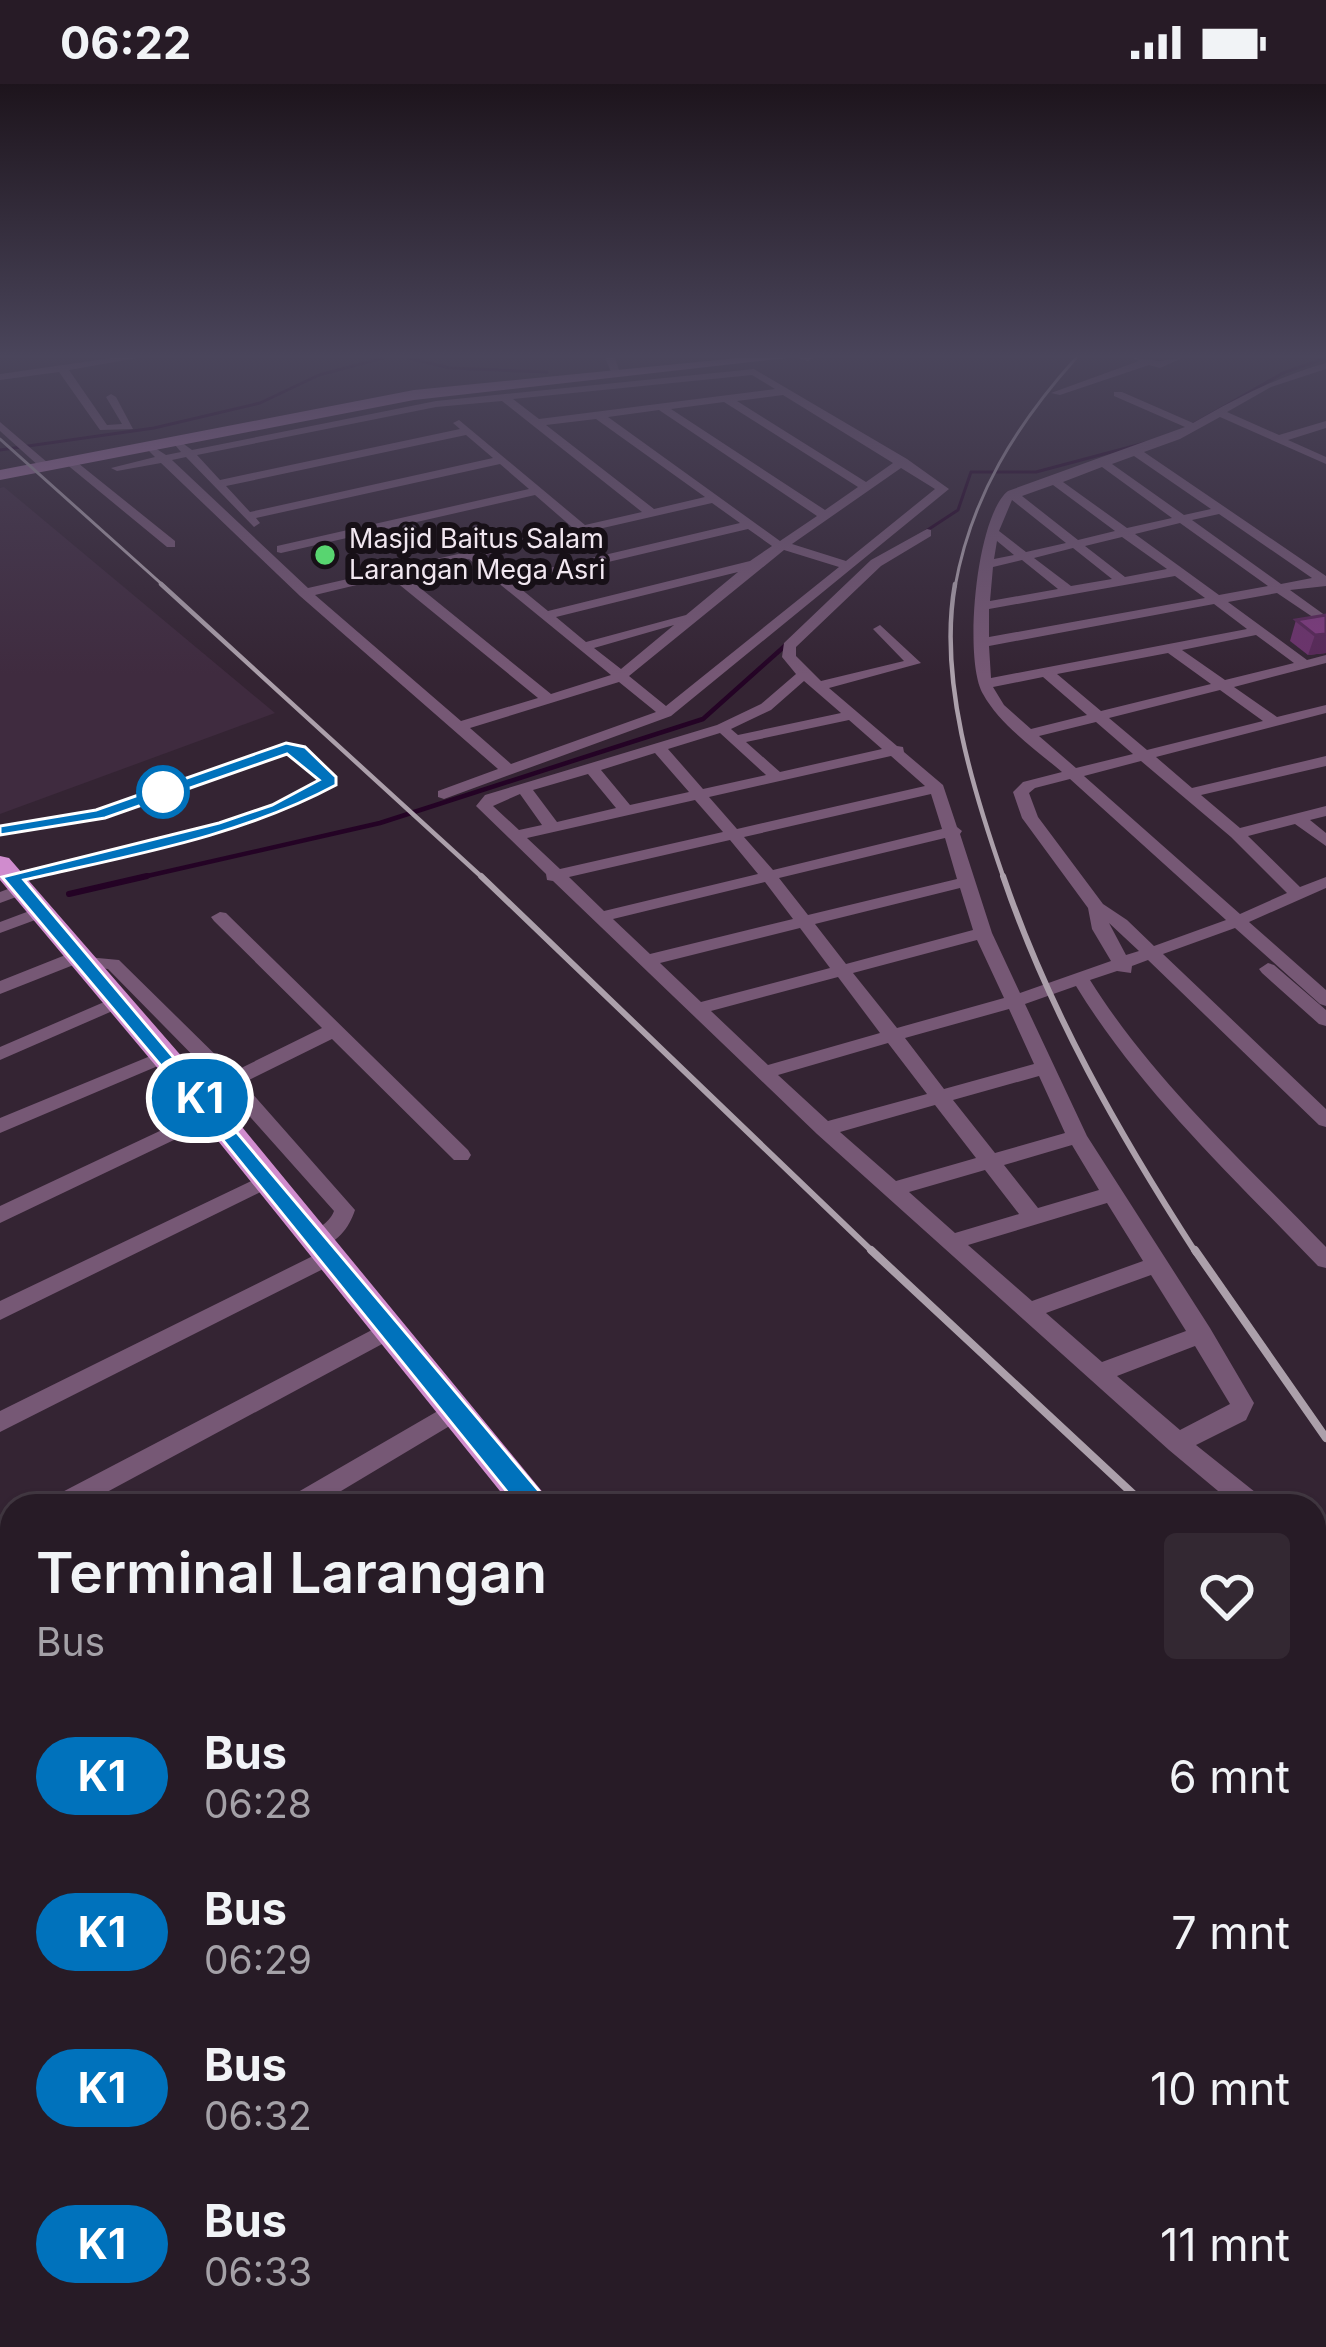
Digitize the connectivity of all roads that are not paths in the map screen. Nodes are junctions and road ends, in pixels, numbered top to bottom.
1 (41, 464) edge
2 (54, 464) edge
3 (73, 464) edge
4 (128, 464) edge
5 (168, 464) edge
6 (198, 464) edge
7 (314, 464) edge
8 (486, 464) edge
9 (506, 464) edge
10 (588, 464) edge
11 (665, 464) edge
12 (746, 464) edge
13 (829, 464) edge
14 (899, 464) edge
15 (907, 464) edge
16 (1102, 464) edge
17 (1105, 464) edge
18 (1153, 464) edge
19 (44, 466) junction
20 (117, 468) dead end
21 (0, 475) edge
22 (1053, 480) junction
23 (217, 484) junction
24 (866, 487) junction
25 (537, 491) junction
26 (1012, 494) junction
27 (228, 496) junction
28 (713, 499) junction
29 (207, 500) junction
30 (1221, 510) junction
31 (651, 513) junction
32 (247, 516) junction
33 (827, 517) junction
34 (1186, 518) junction
35 (749, 525) junction
36 (582, 529) junction
37 (927, 532) dead end
38 (1127, 532) junction
39 (994, 533) junction
40 (171, 544) dead end
41 (1073, 544) junction
42 (783, 546) junction
43 (281, 549) junction
44 (470, 554) junction
45 (1024, 556) junction
46 (755, 564) junction
47 (846, 566) junction
48 (986, 566) junction
49 (392, 572) junction
50 (1180, 572) junction
51 (1123, 581) junction
52 (1325, 581) edge
53 (505, 582) junction
54 (1279, 587) junction
55 (313, 591) junction
56 (1069, 591) junction
57 (1214, 599) junction
58 (985, 606) junction
59 (695, 614) junction
60 (546, 615) junction
61 (1326, 622) edge
62 (880, 629) dead end
63 (1258, 631) junction
64 (980, 643) junction
65 (586, 646) junction
66 (1172, 649) junction
67 (1326, 659) edge
68 (1304, 664) junction
69 (1047, 674) junction
70 (620, 677) junction
71 (811, 680) junction
72 (985, 684) junction
73 (1222, 686) junction
74 (550, 699) junction
75 (1326, 709) edge
76 (666, 712) junction
77 (851, 715) junction
78 (1096, 718) junction
79 (1276, 723) junction
80 (461, 726) junction
81 (728, 734) junction
82 (1029, 734) junction
83 (659, 748) junction
84 (898, 750) junction
85 (1145, 757) junction
86 (1326, 760) edge
87 (592, 769) junction
88 (509, 771) junction
89 (1068, 772) junction
90 (776, 776) junction
91 (937, 788) junction
92 (524, 790) junction
93 (1190, 793) junction
94 (444, 794) dead end
95 (699, 794) junction
96 (626, 810) junction
97 (1326, 811) edge
98 (1298, 818) junction
99 (553, 828) junction
100 (954, 831) junction
101 (733, 834) junction
102 (1237, 834) junction
103 (514, 836) junction
104 (1326, 841) edge
105 (768, 875) junction
106 (553, 876) junction
107 (968, 881) junction
108 (1326, 881) edge
109 (15, 891) edge
110 (1297, 893) junction
111 (1097, 908) junction
112 (220, 917) dead end
113 (600, 917) junction
114 (802, 921) junction
115 (0, 928) edge
116 (1235, 931) junction
117 (983, 933) junction
118 (1154, 957) junction
119 (81, 959) junction
120 (645, 961) junction
121 (1116, 967) junction
122 (839, 970) junction
123 (1080, 978) junction
124 (0, 988) edge
125 (1017, 996) junction
126 (1326, 1000) edge
127 (118, 1002) junction
128 (697, 1009) junction
129 (1326, 1020) edge
130 (329, 1028) junction
131 (890, 1030) junction
132 (0, 1054) edge
133 (164, 1056) junction
134 (1044, 1068) junction
135 (762, 1069) junction
136 (212, 1091) junction
137 (938, 1096) junction
138 (1326, 1120) edge
139 (0, 1126) edge
140 (824, 1129) junction
141 (1077, 1137) junction
142 (461, 1155) dead end
143 (986, 1162) junction
144 (266, 1181) junction
145 (894, 1189) junction
146 (1112, 1194) junction
147 (0, 1215) edge
148 (1032, 1216) junction
149 (952, 1243) junction
150 (323, 1248) junction
151 (1326, 1260) edge
152 (1158, 1264) junction
153 (0, 1311) edge
154 (1028, 1311) junction
155 (389, 1330) junction
156 (1202, 1334) junction
157 (1099, 1373) junction
158 (455, 1411) junction
159 (0, 1422) edge
160 (1177, 1443) junction
161 (81, 1494) edge
162 (318, 1494) edge
163 (525, 1494) edge
164 (1240, 1494) edge

1 - 19 street
2 - 19 main road
3 - 40 street
4 - 20 street
5 - 29 street
6 - 23 street
7 - 23 street
8 - 32 street
9 - 25 street
10 - 31 street
11 - 28 street
12 - 33 street
13 - 24 street
14 - 24 street
15 - 47 street
16 - 22 street
17 - 34 street
18 - 30 street
19 - 21 main road
22 - 26 street
22 - 38 street
23 - 27 street
24 - 33 street
25 - 36 street
25 - 43 street
26 - 39 street
26 - 41 street
27 - 29 street
27 - 32 street
28 - 31 street
28 - 35 street
29 - 55 street
30 - 34 street
30 - 52 street
31 - 36 street
32 - 43 street
33 - 42 street
34 - 38 street
34 - 54 street
35 - 42 street
35 - 53 street
36 - 44 street
37 - 71 street
38 - 41 street
38 - 50 street
39 - 45 street
39 - 48 street
41 - 45 street
41 - 51 street
42 - 46 street
42 - 47 street
43 - 55 street
44 - 49 street
44 - 53 street
45 - 48 street
45 - 56 street
46 - 59 street
46 - 60 street
47 - 76 street
48 - 58 street
49 - 55 street
49 - 74 street
50 - 51 street
50 - 57 street
51 - 56 street
52 - 54 street
53 - 60 street
54 - 57 street
54 - 61 street
55 - 80 street
56 - 58 street
57 - 63 street
57 - 64 street
58 - 64 street
59 - 65 street
59 - 70 street
60 - 65 street
62 - 71 street
63 - 66 street
63 - 68 street
64 - 72 street
65 - 70 street
66 - 69 street
66 - 73 street
67 - 68 street
68 - 73 street
69 - 72 street
69 - 78 street
70 - 74 street
70 - 76 street
71 - 77 street
71 - 81 street
72 - 82 street
73 - 78 street
73 - 79 street
74 - 80 street
75 - 79 street
76 - 88 street
77 - 81 street
77 - 84 street
78 - 82 street
78 - 85 street
79 - 85 street
80 - 88 street
81 - 83 street
81 - 90 street
82 - 89 street
83 - 87 street
83 - 95 street
84 - 90 street
84 - 91 street
85 - 89 street
85 - 93 street
86 - 93 street
87 - 92 street
87 - 96 street
88 - 94 street
89 - 111 street
89 - 116 street
90 - 95 street
91 - 100 street
91 - 101 street
92 - 99 street
92 - 103 street
93 - 102 street
95 - 96 street
95 - 101 street
96 - 99 street
97 - 98 street
98 - 102 street
98 - 104 street
99 - 103 street
100 - 105 street
100 - 107 street
101 - 105 street
101 - 106 street
102 - 110 street
103 - 106 street
105 - 113 street
105 - 114 street
106 - 113 street
107 - 114 street
107 - 117 street
108 - 110 street
109 - 115 street
109 - 119 highway
110 - 116 street
111 - 118 street
111 - 121 street
112 - 130 street
113 - 120 street
114 - 120 street
114 - 122 street
116 - 118 street
116 - 126 street
116 - 129 street
117 - 122 street
117 - 125 street
118 - 121 street
118 - 138 street
119 - 124 street
119 - 127 highway
119 - 136 street
120 - 128 street
121 - 123 street
122 - 128 street
122 - 131 street
123 - 125 street
123 - 151 street
125 - 131 street
125 - 134 street
127 - 132 street
127 - 133 highway
128 - 135 street
130 - 136 street
130 - 142 street
131 - 135 street
131 - 137 street
133 - 136 highway
133 - 139 street
134 - 137 street
134 - 141 street
135 - 140 street
136 - 144 highway
136 - 147 street
136 - 150 street
137 - 140 street
137 - 143 street
140 - 145 street
141 - 143 street
141 - 146 street
143 - 145 street
143 - 148 street
144 - 150 highway
144 - 153 street
145 - 149 street
146 - 148 street
146 - 152 street
148 - 149 street
149 - 154 street
150 - 155 highway
150 - 159 street
152 - 154 street
152 - 156 street
154 - 157 street
155 - 158 highway
155 - 161 street
156 - 157 street
156 - 160 street
157 - 160 street
158 - 162 street
158 - 163 highway
160 - 164 street

